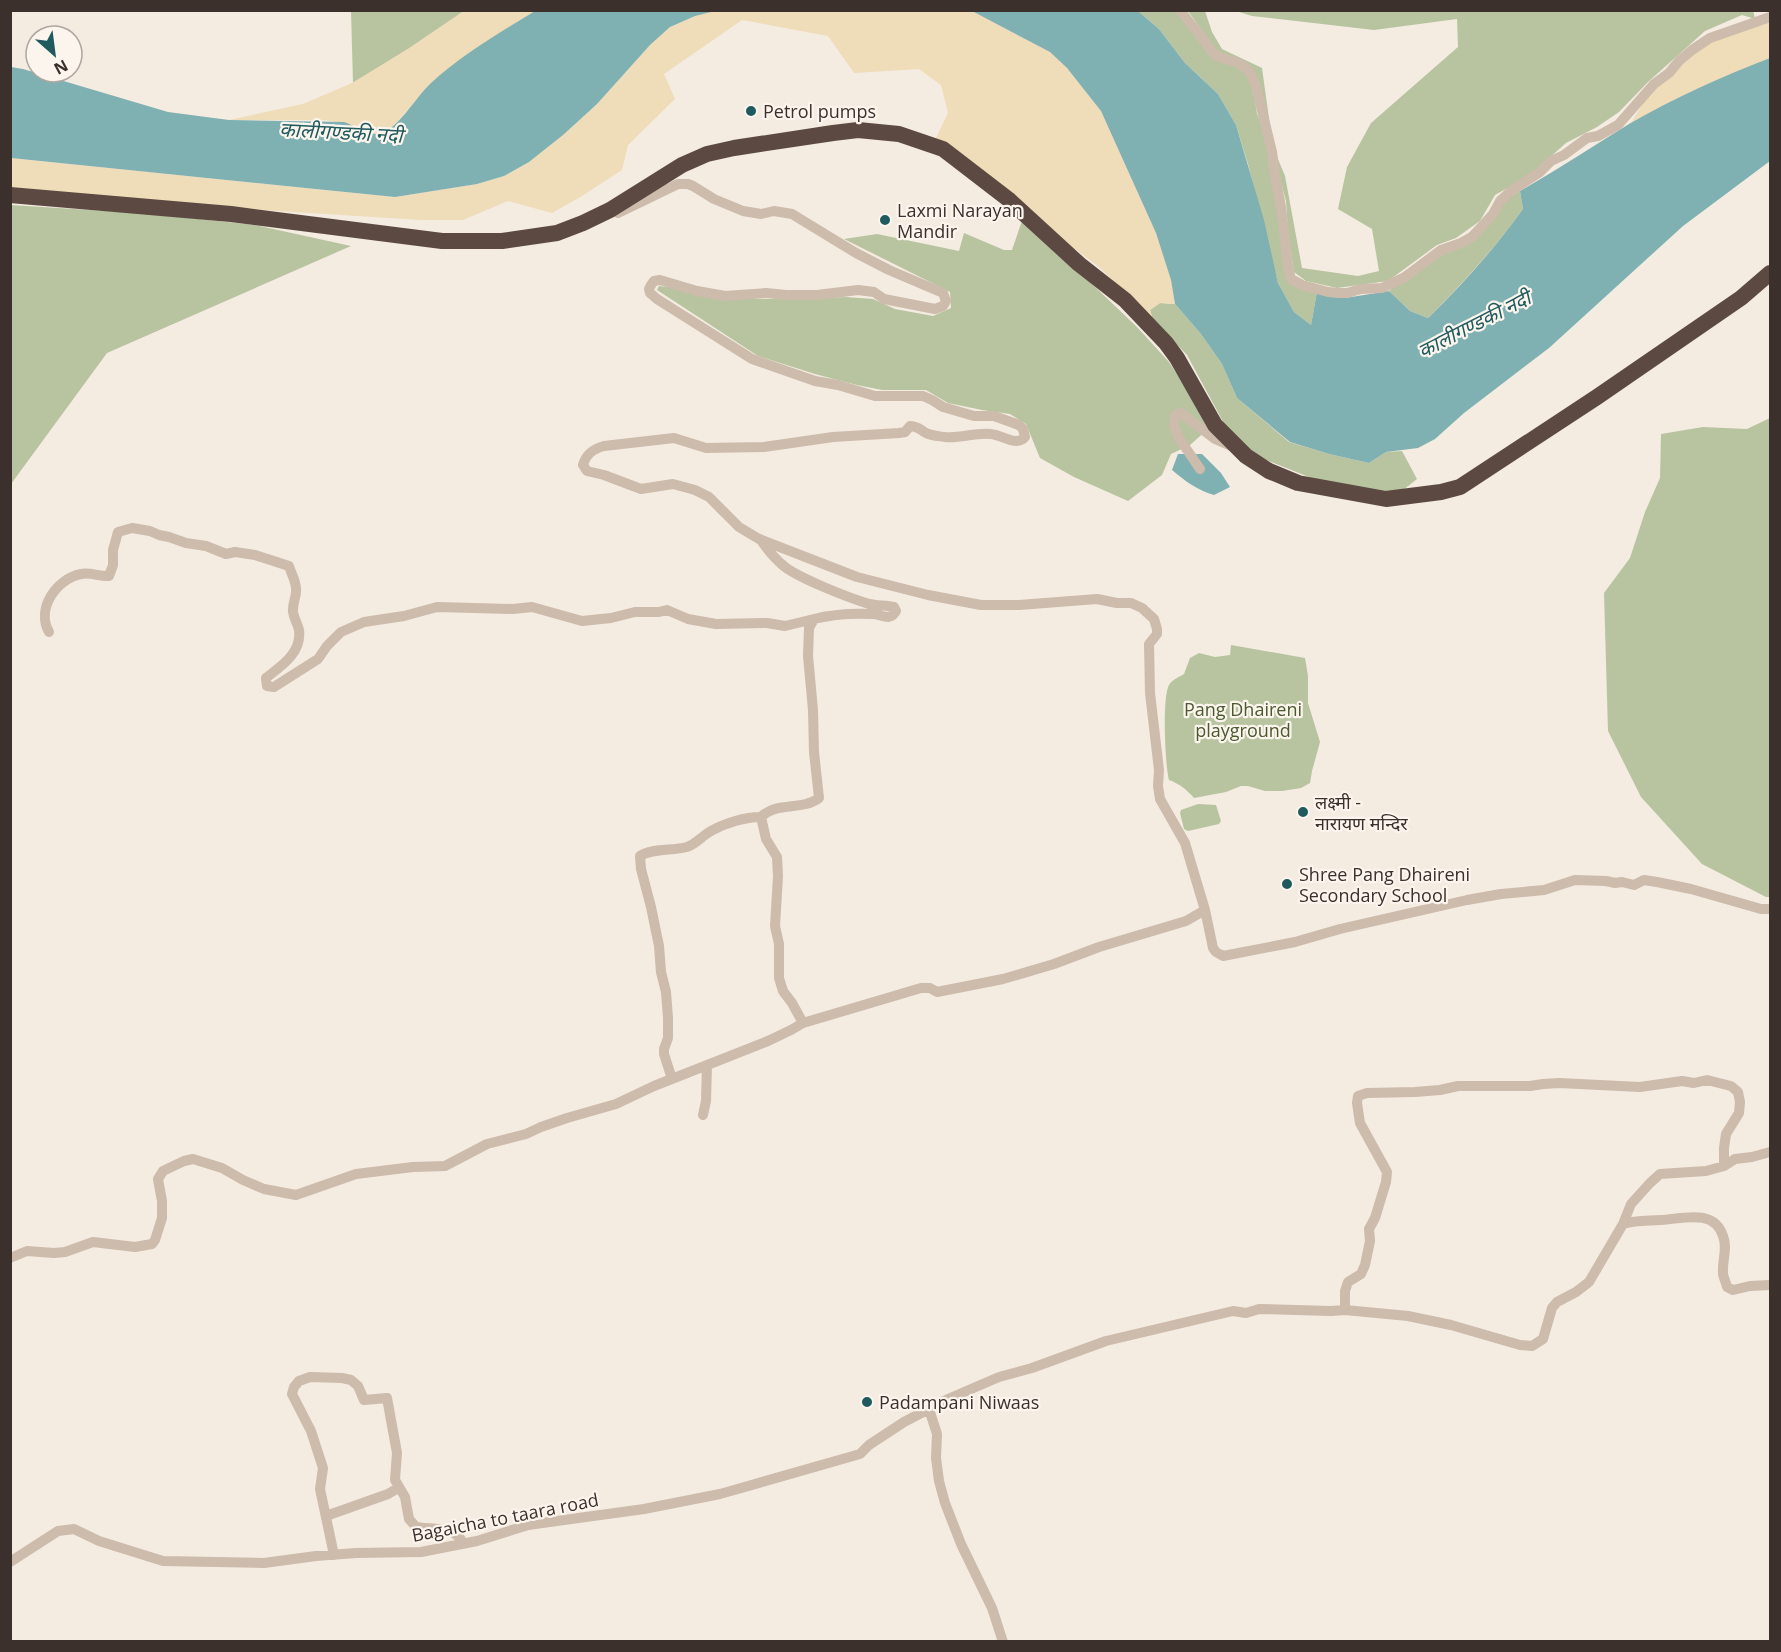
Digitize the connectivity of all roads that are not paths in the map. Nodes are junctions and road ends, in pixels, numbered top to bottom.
1 (1180, 10) edge
2 (1770, 17) edge
3 (10, 195) edge
4 (610, 210) junction
5 (1770, 273) edge
6 (1246, 456) junction
7 (1200, 469) dead end
8 (759, 539) junction
9 (814, 619) junction
10 (49, 632) dead end
11 (761, 817) junction
12 (1770, 909) edge
13 (1205, 910) junction
14 (803, 1023) junction
15 (706, 1065) junction
16 (672, 1079) junction
17 (703, 1115) dead end
18 (1770, 1152) edge
19 (1724, 1166) junction
20 (1623, 1224) junction
21 (10, 1258) edge
22 (1770, 1285) edge
23 (1345, 1310) junction
24 (929, 1409) junction
25 (398, 1488) junction
26 (326, 1516) junction
27 (463, 1544) junction
28 (334, 1555) junction
29 (10, 1562) edge
30 (1004, 1641) edge

1 - 2 street
3 - 4 highway
4 - 6 highway
4 - 8 street
5 - 6 highway
6 - 7 street
8 - 9 street
8 - 13 street
9 - 10 street
9 - 11 street
11 - 14 street
11 - 16 street
12 - 13 street
13 - 14 street
14 - 15 street
15 - 16 street
15 - 17 street
16 - 21 street
18 - 19 street, Bagaicha to taara road
19 - 20 street, Bagaicha to taara road
19 - 23 street
20 - 22 street
20 - 23 street, Bagaicha to taara road
23 - 24 street, Bagaicha to taara road
24 - 27 street, Bagaicha to taara road
24 - 30 street
25 - 26 street
25 - 26 street
25 - 27 street
26 - 28 street
27 - 28 street, Bagaicha to taara road
28 - 29 street, Bagaicha to taara road

